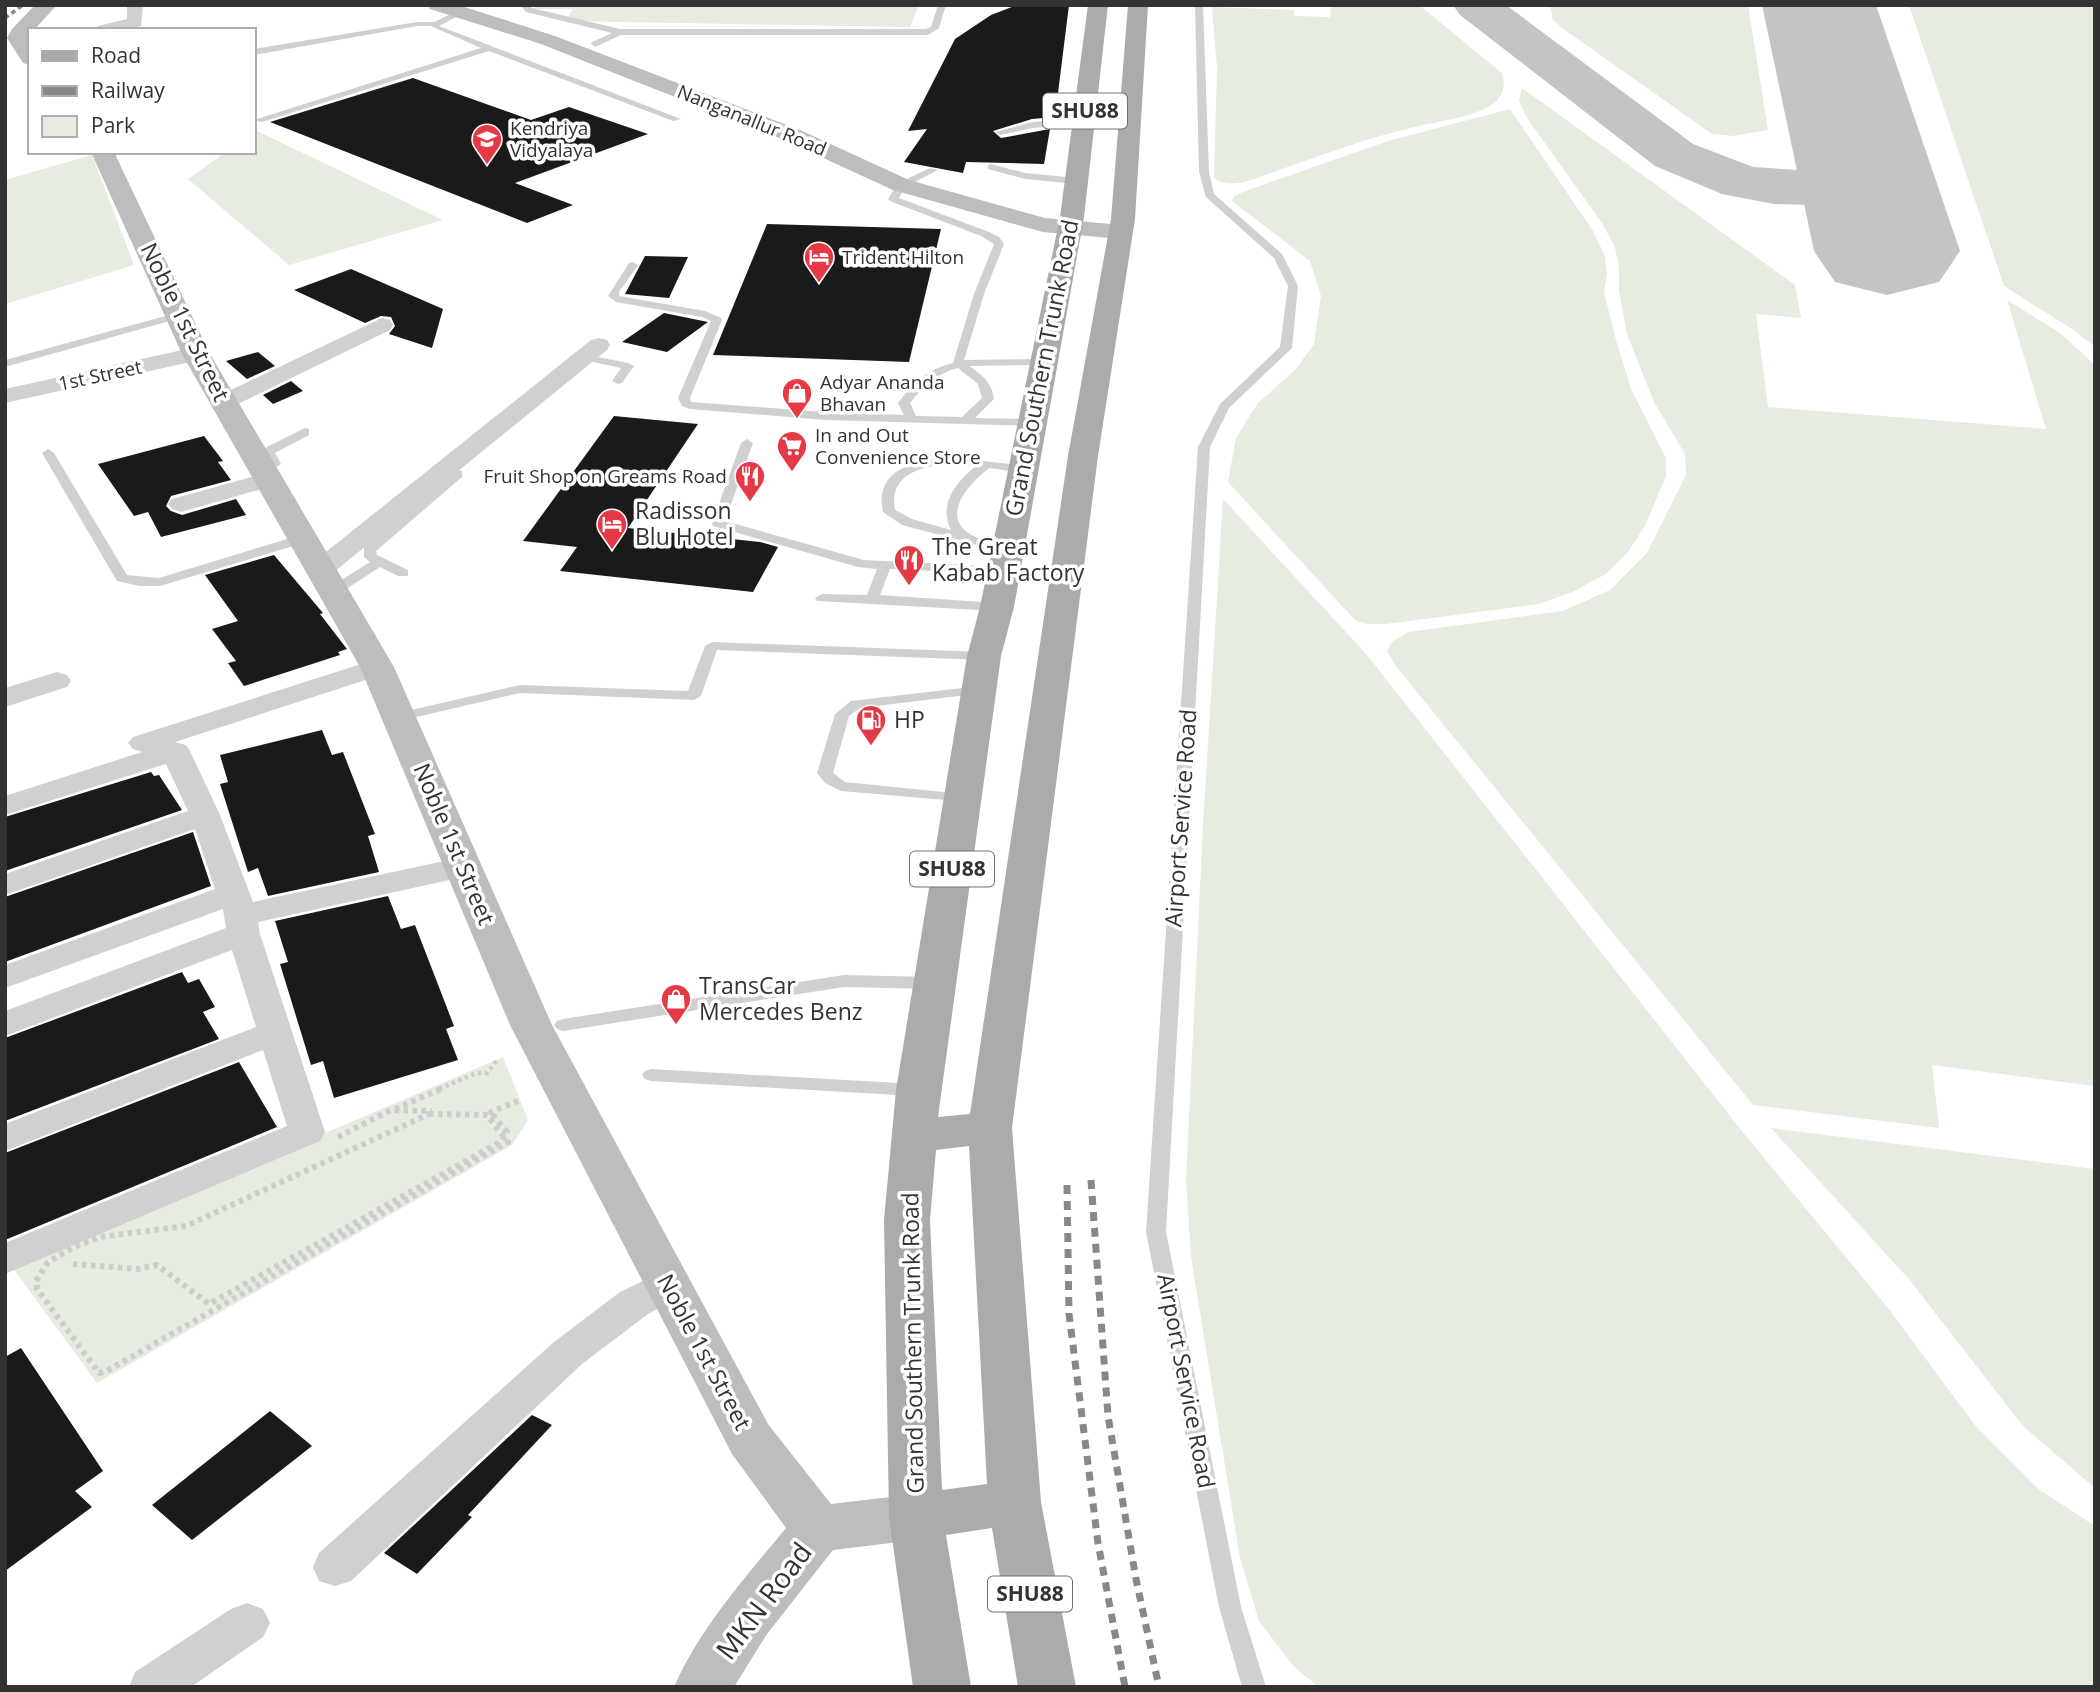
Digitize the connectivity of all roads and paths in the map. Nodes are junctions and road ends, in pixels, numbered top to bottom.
1 (47, 5) edge
2 (135, 5) edge
3 (524, 5) edge
4 (942, 5) edge
5 (1098, 5) edge
6 (1138, 5) edge
7 (1199, 5) edge
8 (461, 9) edge
9 (436, 15) edge
10 (112, 28) edge
11 (620, 32) junction
12 (595, 44) junction
13 (489, 48) junction
14 (256, 52) edge
15 (28, 56) edge
16 (676, 119) dead end
17 (259, 120) dead end
18 (1083, 121) junction
19 (773, 123) junction
20 (1000, 132) dead end
21 (103, 154) edge
22 (991, 167) dead end
23 (915, 178) junction
24 (1076, 181) junction
25 (1070, 223) junction
26 (1122, 226) junction
27 (633, 265) dead end
28 (180, 315) junction
29 (382, 325) dead end
30 (591, 351) joint
31 (195, 354) junction
32 (958, 362) junction
33 (1043, 362) junction
34 (5, 364) edge
35 (618, 381) dead end
36 (5, 396) edge
37 (224, 401) junction
38 (912, 419) junction
39 (965, 421) junction
40 (1030, 423) junction
41 (305, 432) dead end
42 (747, 443) dead end
43 (48, 453) dead end
44 (268, 465) junction
45 (1005, 466) junction
46 (458, 474) dead end
47 (181, 504) dead end
48 (966, 538) junction
49 (379, 562) junction
50 (885, 565) junction
51 (318, 567) junction
52 (403, 573) dead end
53 (1003, 575) junction
54 (822, 598) dead end
55 (872, 599) junction
56 (377, 667) junction
57 (981, 673) junction
58 (57, 681) dead end
59 (5, 698) edge
60 (399, 717) junction
61 (5, 789) edge
62 (963, 799) junction
63 (5, 806) edge
64 (205, 815) junction
65 (463, 867) junction
66 (5, 885) edge
67 (240, 914) junction
68 (5, 977) edge
69 (935, 984) junction
70 (5, 1024) edge
71 (564, 1025) dead end
72 (275, 1032) junction
73 (498, 1059) dead end
74 (651, 1074) dead end
75 (918, 1090) junction
76 (391, 1110) dead end
77 (491, 1113) dead end
78 (990, 1128) junction
79 (505, 1136) junction
80 (915, 1136) junction
81 (5, 1138) edge
82 (5, 1259) edge
83 (48, 1262) junction
84 (668, 1284) junction
85 (1014, 1502) junction
86 (916, 1517) junction
87 (818, 1529) junction
88 (335, 1567) dead end
89 (247, 1623) dead end
90 (152, 1687) edge
91 (702, 1687) edge
92 (942, 1687) edge
93 (1046, 1687) edge
94 (1254, 1687) edge

1 - 15 street
2 - 10 street
3 - 11 lane
4 - 11 lane
5 - 18 main road, Grand Southern Trunk Road / SHU88
6 - 26 main road, SHU88
7 - 94 lane, Airport Service Road
8 - 9 street, Nanganallur Road
8 - 12 street, Nanganallur Road
8 - 19 street, Nanganallur Road
9 - 13 lane
9 - 14 lane
11 - 12 lane
12 - 19 street, Nanganallur Road
13 - 16 lane
13 - 17 lane
18 - 20 lane
18 - 24 main road, Grand Southern Trunk Road / SHU88
19 - 23 street, Nanganallur Road
21 - 28 street, Noble 1st Street
22 - 24 lane
23 - 25 street, Nanganallur Road
23 - 32 lane
24 - 25 main road, Grand Southern Trunk Road / SHU88
25 - 26 street, Nanganallur Road
25 - 33 main road, Grand Southern Trunk Road / SHU88
26 - 78 main road, SHU88
27 - 38 lane
28 - 31 street, Noble 1st Street
28 - 34 lane
29 - 37 street
30 - 35 lane
30 - 51 street
31 - 36 street, 1st Street
31 - 37 street, Noble 1st Street
32 - 33 lane
32 - 38 lane
32 - 39 lane
33 - 40 main road, Grand Southern Trunk Road / SHU88
37 - 44 street, Noble 1st Street
38 - 39 lane
39 - 40 lane
40 - 45 main road, Grand Southern Trunk Road / SHU88
41 - 44 lane
42 - 50 lane
43 - 51 lane
44 - 47 street
44 - 51 street, Noble 1st Street
45 - 48 lane
45 - 48 lane
45 - 53 main road, Grand Southern Trunk Road / SHU88
46 - 49 lane
48 - 53 lane
49 - 51 lane
49 - 52 lane
50 - 53 lane
50 - 55 lane
51 - 56 street, Noble 1st Street
53 - 55 lane
53 - 57 main road, Grand Southern Trunk Road / SHU88
54 - 55 lane
56 - 60 street, Noble 1st Street
56 - 61 street
57 - 60 lane
57 - 62 main road, Grand Southern Trunk Road / SHU88
57 - 62 lane
58 - 59 street
60 - 65 street, Noble 1st Street
62 - 69 main road, Grand Southern Trunk Road / SHU88
63 - 64 street
64 - 66 street
64 - 67 street
65 - 67 street
65 - 84 street, Noble 1st Street
67 - 68 street
67 - 70 street
67 - 72 street
69 - 71 lane
69 - 75 main road, Grand Southern Trunk Road / SHU88
72 - 81 street
72 - 82 street
73 - 76 path
74 - 75 lane
75 - 80 main road, Grand Southern Trunk Road / SHU88
77 - 79 path
78 - 80 main road
78 - 85 main road, SHU88
79 - 83 path
79 - 83 path
79 - 83 path
80 - 86 main road, Grand Southern Trunk Road / SHU88
84 - 87 street, Noble 1st Street
84 - 88 street
85 - 86 main road
85 - 93 main road, SHU88
86 - 87 street, MKN Road
86 - 92 main road, Grand Southern Trunk Road / SHU88
87 - 91 street, MKN Road
89 - 90 street

